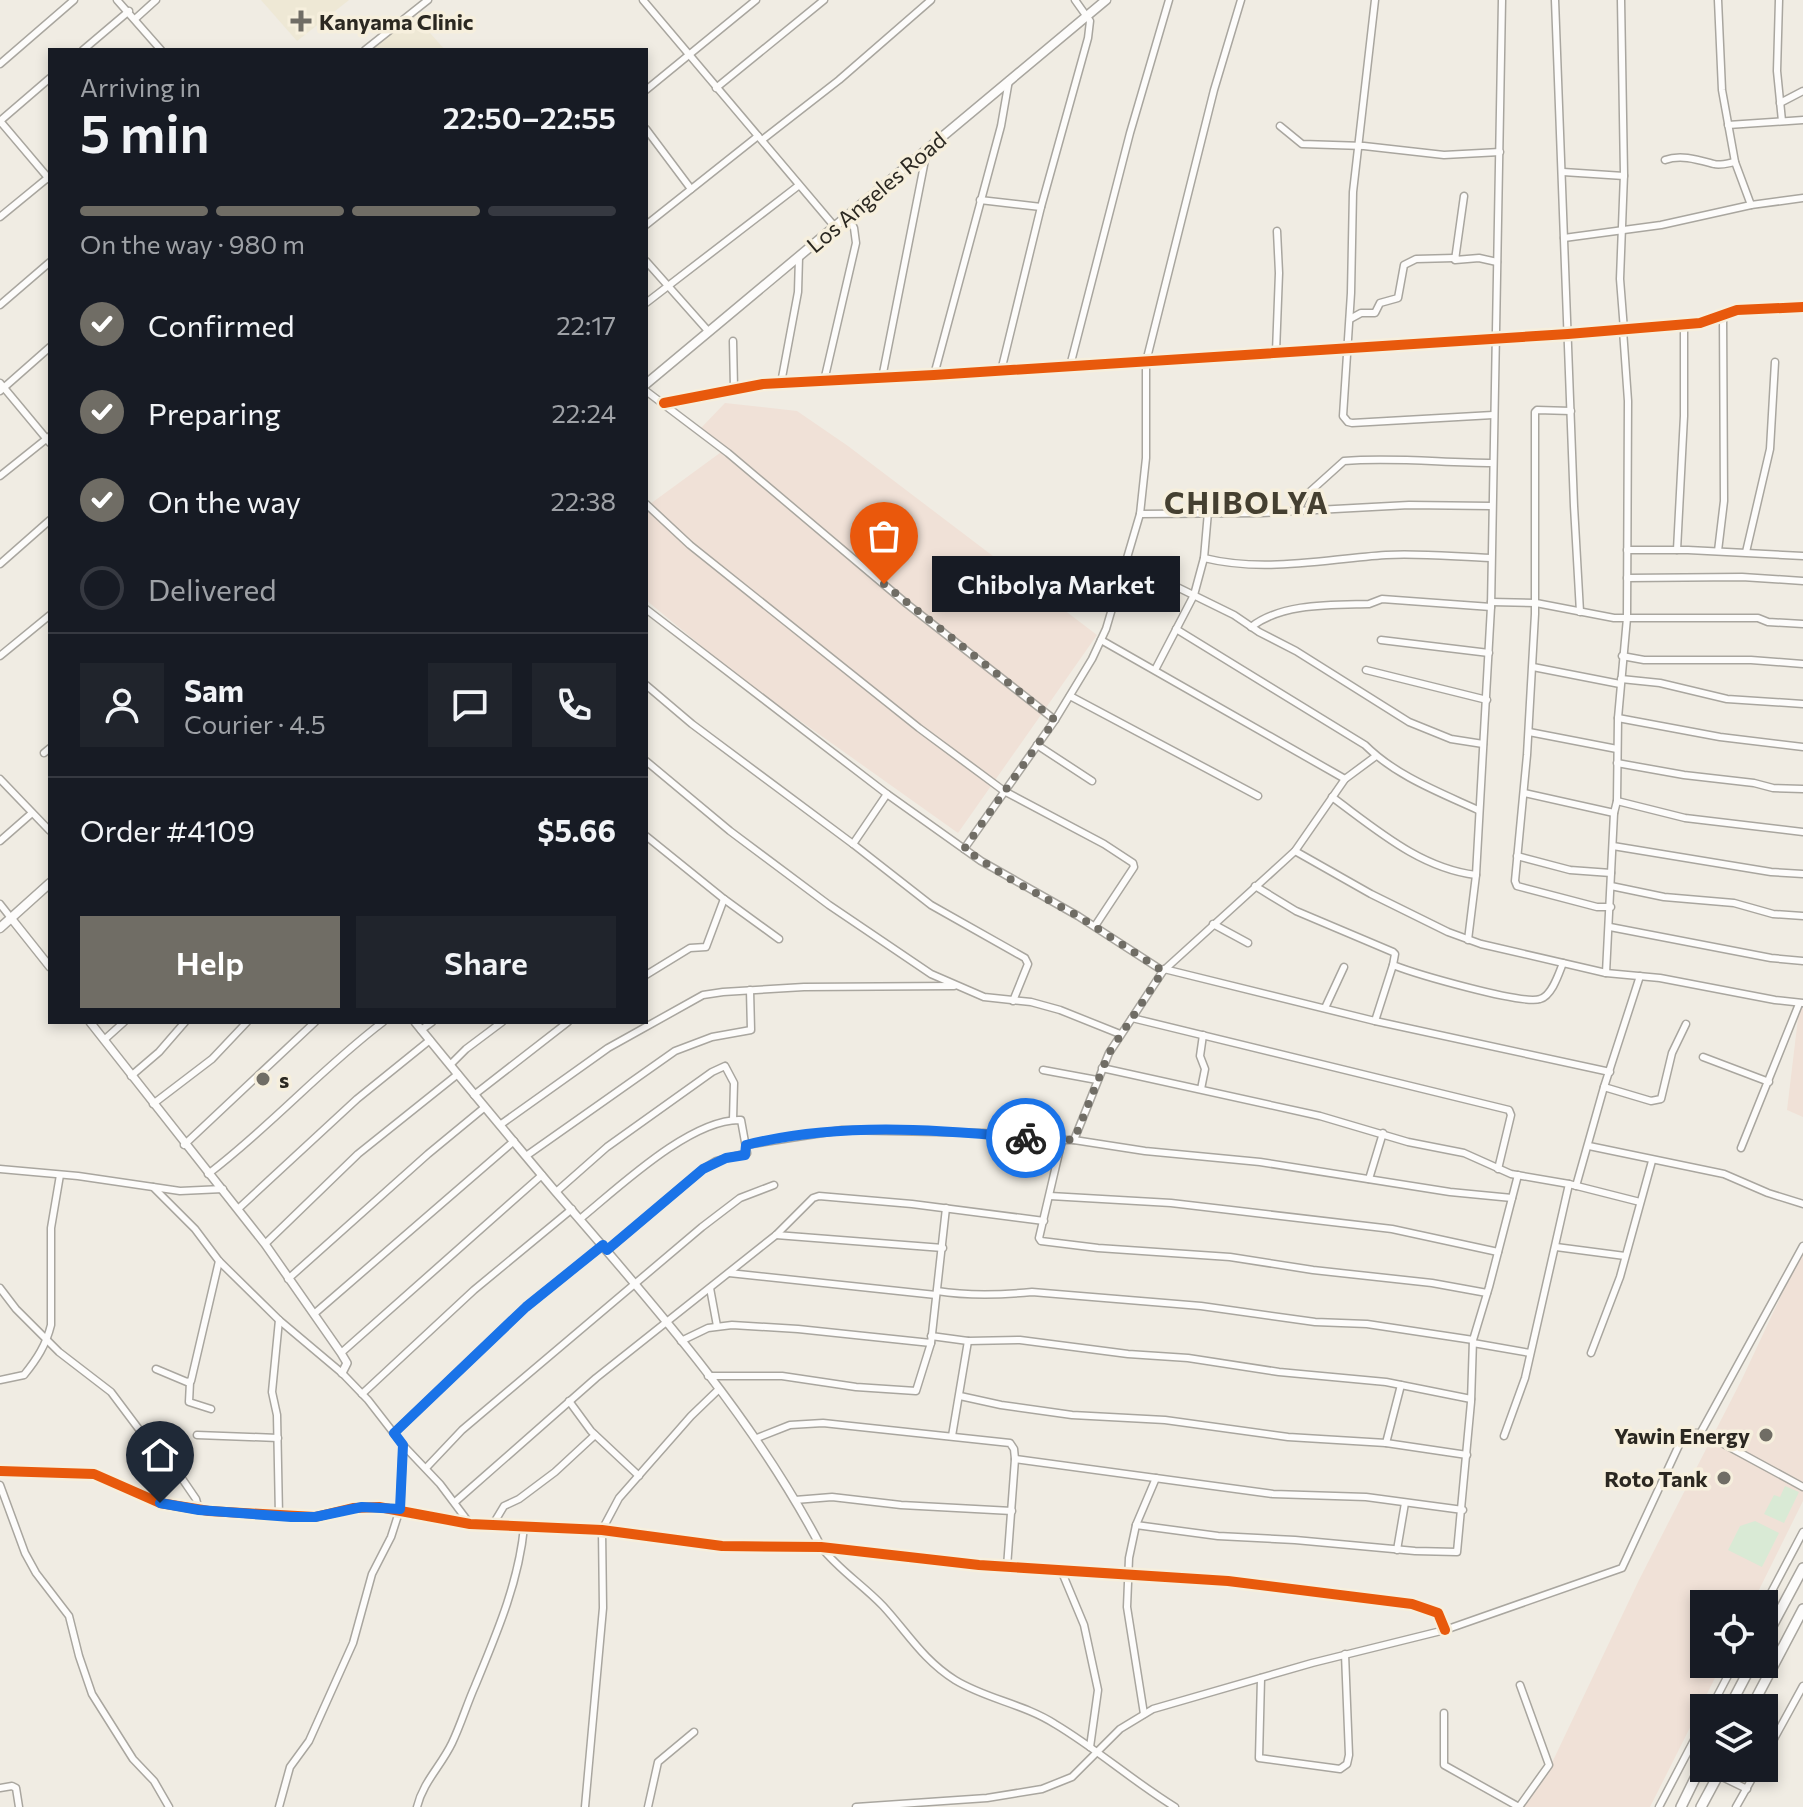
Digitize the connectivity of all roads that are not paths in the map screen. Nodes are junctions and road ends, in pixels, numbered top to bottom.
1 (74, 0) edge
2 (117, 0) edge
3 (156, 0) edge
4 (428, 0) edge
5 (756, 0) edge
6 (824, 0) edge
7 (931, 0) edge
8 (1075, 0) edge
9 (1106, 0) edge
10 (1169, 0) edge
11 (1241, 0) edge
12 (1375, 0) edge
13 (1502, 0) edge
14 (1555, 0) edge
15 (1621, 0) edge
16 (1718, 0) edge
17 (1779, 0) edge
18 (648, 2) edge
19 (129, 11) junction
20 (1087, 16) junction
21 (135, 19) junction
22 (85, 48) edge
23 (159, 48) edge
24 (368, 48) edge
25 (688, 55) junction
26 (0, 64) edge
27 (48, 80) edge
28 (1009, 80) junction
29 (648, 88) edge
30 (716, 88) junction
31 (1803, 91) edge
32 (1780, 103) junction
33 (1803, 120) edge
34 (0, 121) edge
35 (1782, 121) junction
36 (1728, 125) junction
37 (1280, 126) dead end
38 (648, 132) edge
39 (760, 138) junction
40 (1358, 146) junction
41 (927, 150) junction
42 (1500, 152) junction
43 (1665, 160) dead end
44 (1735, 162) junction
45 (1563, 172) junction
46 (1624, 176) junction
47 (48, 177) edge
48 (48, 179) edge
49 (798, 186) junction
50 (691, 189) junction
51 (1464, 196) dead end
52 (1803, 198) edge
53 (980, 200) junction
54 (1751, 205) junction
55 (1041, 207) junction
56 (848, 216) junction
57 (0, 217) edge
58 (648, 223) edge
59 (835, 227) junction
60 (1623, 229) junction
61 (1277, 231) dead end
62 (1564, 238) junction
63 (799, 257) junction
64 (1454, 258) junction
65 (1497, 262) junction
66 (648, 263) edge
67 (48, 264) edge
68 (669, 285) junction
69 (648, 301) edge
70 (0, 305) edge
71 (1803, 307) edge
72 (1723, 314) junction
73 (1350, 319) junction
74 (1684, 324) junction
75 (1623, 330) junction
76 (709, 332) junction
77 (1568, 334) junction
78 (1495, 339) junction
79 (733, 341) dead end
80 (1348, 348) junction
81 (48, 349) edge
82 (1276, 352) junction
83 (1146, 362) junction
84 (1775, 362) dead end
85 (1070, 366) junction
86 (1001, 371) junction
87 (934, 375) junction
88 (882, 378) junction
89 (824, 381) junction
90 (648, 382) edge
91 (781, 383) junction
92 (1, 387) edge
93 (734, 388) junction
94 (648, 393) edge
95 (664, 403) junction
96 (1571, 411) junction
97 (1493, 415) junction
98 (48, 438) edge
99 (48, 440) edge
100 (1493, 463) junction
101 (0, 476) edge
102 (648, 506) edge
103 (1491, 506) junction
104 (1298, 511) junction
105 (1208, 512) junction
106 (1140, 514) junction
107 (48, 522) edge
108 (1627, 550) junction
109 (1677, 550) junction
110 (1718, 551) junction
111 (1746, 552) junction
112 (1803, 556) edge
113 (1204, 558) junction
114 (1491, 558) junction
115 (1124, 561) junction
116 (0, 564) edge
117 (1627, 578) junction
118 (1803, 581) edge
119 (1194, 595) junction
120 (1536, 603) junction
121 (1491, 605) junction
122 (648, 611) edge
123 (1580, 612) junction
124 (48, 617) edge
125 (1627, 618) junction
126 (1803, 624) edge
127 (1251, 627) junction
128 (1176, 629) junction
129 (1101, 640) junction
130 (1381, 640) dead end
131 (1489, 653) junction
132 (0, 656) edge
133 (1622, 656) junction
134 (1803, 664) edge
135 (1533, 667) junction
136 (1155, 670) junction
137 (1366, 670) dead end
138 (1620, 682) junction
139 (648, 687) edge
140 (1070, 696) junction
141 (1487, 700) junction
142 (1803, 704) edge
143 (1618, 718) junction
144 (1055, 720) junction
145 (1529, 732) junction
146 (1483, 744) junction
147 (1037, 745) junction
148 (1803, 747) edge
149 (1617, 749) junction
150 (1376, 756) junction
151 (648, 763) edge
152 (1617, 763) junction
153 (0, 779) edge
154 (1345, 779) junction
155 (1092, 781) dead end
156 (1803, 789) edge
157 (1004, 791) junction
158 (1524, 793) junction
159 (887, 794) junction
160 (1258, 796) dead end
161 (1332, 797) junction
162 (1617, 801) junction
163 (1478, 810) junction
164 (32, 813) junction
165 (1614, 813) junction
166 (48, 829) edge
167 (1803, 832) edge
168 (648, 838) edge
169 (0, 841) edge
170 (853, 844) junction
171 (1613, 846) junction
172 (964, 849) junction
173 (1295, 851) junction
174 (1517, 856) junction
175 (1611, 873) junction
176 (1803, 874) edge
177 (1476, 875) junction
178 (48, 885) edge
179 (1255, 886) junction
180 (1611, 886) junction
181 (724, 899) junction
182 (0, 904) edge
183 (1611, 907) junction
184 (1803, 916) edge
185 (11, 918) junction
186 (1213, 924) junction
187 (1095, 926) junction
188 (1610, 927) junction
189 (0, 928) edge
190 (779, 939) dead end
191 (1468, 940) junction
192 (1248, 943) dead end
193 (1803, 961) edge
194 (48, 962) edge
195 (1563, 963) junction
196 (1393, 965) junction
197 (1344, 967) dead end
198 (1163, 970) junction
199 (1606, 973) junction
200 (648, 974) edge
201 (1640, 976) junction
202 (956, 986) junction
203 (750, 990) junction
204 (1013, 1001) junction
205 (1801, 1003) edge
206 (1325, 1008) junction
207 (1132, 1018) junction
208 (1375, 1021) junction
209 (92, 1024) edge
210 (122, 1024) edge
211 (183, 1024) edge
212 (245, 1024) edge
213 (313, 1024) edge
214 (381, 1024) edge
215 (416, 1024) edge
216 (429, 1024) edge
217 (499, 1024) edge
218 (565, 1024) edge
219 (1686, 1024) dead end
220 (421, 1030) junction
221 (1120, 1034) junction
222 (1203, 1035) junction
223 (104, 1040) junction
224 (430, 1040) junction
225 (1703, 1057) dead end
226 (450, 1065) junction
227 (1102, 1068) junction
228 (1043, 1070) dead end
229 (1610, 1072) junction
230 (458, 1074) junction
231 (131, 1076) junction
232 (1097, 1080) junction
233 (1769, 1082) junction
234 (1604, 1087) junction
235 (1201, 1089) junction
236 (474, 1095) junction
237 (153, 1104) junction
238 (485, 1107) junction
239 (733, 1120) junction
240 (500, 1125) junction
241 (1383, 1133) junction
242 (1062, 1140) junction
243 (1074, 1140) junction
244 (514, 1141) junction
245 (184, 1145) junction
246 (746, 1145) junction
247 (1589, 1146) junction
248 (1741, 1148) dead end
249 (526, 1156) junction
250 (1652, 1161) junction
251 (0, 1169) edge
252 (1498, 1169) junction
253 (208, 1174) junction
254 (60, 1175) junction
255 (542, 1175) junction
256 (1518, 1175) junction
257 (1369, 1179) junction
258 (774, 1185) dead end
259 (1573, 1185) junction
260 (153, 1187) junction
261 (223, 1189) junction
262 (556, 1192) junction
263 (1050, 1196) junction
264 (1512, 1198) junction
265 (1640, 1202) junction
266 (1803, 1204) edge
267 (946, 1208) junction
268 (238, 1209) junction
269 (572, 1209) junction
270 (580, 1219) junction
271 (1044, 1221) junction
272 (776, 1235) junction
273 (265, 1244) junction
274 (1803, 1246) edge
275 (1556, 1247) junction
276 (605, 1248) junction
277 (943, 1248) junction
278 (1498, 1252) junction
279 (1625, 1256) junction
280 (219, 1261) junction
281 (729, 1273) junction
282 (288, 1279) junction
283 (634, 1283) junction
284 (0, 1288) edge
285 (710, 1288) junction
286 (936, 1293) junction
287 (1487, 1293) junction
288 (314, 1314) junction
289 (279, 1320) junction
290 (667, 1323) junction
291 (717, 1326) junction
292 (47, 1339) junction
293 (931, 1340) junction
294 (681, 1341) junction
295 (968, 1341) junction
296 (1473, 1341) junction
297 (341, 1353) junction
298 (1530, 1353) junction
299 (1591, 1353) dead end
300 (156, 1369) dead end
301 (342, 1373) junction
302 (708, 1376) junction
303 (0, 1380) edge
304 (190, 1382) junction
305 (1401, 1385) junction
306 (718, 1390) junction
307 (362, 1394) junction
308 (960, 1396) junction
309 (1471, 1399) junction
310 (569, 1401) junction
311 (211, 1409) dead end
312 (1701, 1432) junction
313 (394, 1433) junction
314 (197, 1435) dead end
315 (595, 1435) junction
316 (952, 1436) junction
317 (1504, 1436) dead end
318 (278, 1438) junction
319 (757, 1438) junction
320 (1386, 1443) junction
321 (403, 1445) junction
322 (1467, 1455) junction
323 (1015, 1459) junction
324 (426, 1468) junction
325 (0, 1471) edge
326 (639, 1476) junction
327 (1156, 1478) junction
328 (0, 1485) edge
329 (1803, 1487) edge
330 (795, 1500) junction
331 (455, 1502) junction
332 (1405, 1503) junction
333 (400, 1509) junction
334 (199, 1510) junction
335 (1463, 1510) junction
336 (1012, 1511) junction
337 (279, 1516) junction
338 (470, 1524) junction
339 (1136, 1525) junction
340 (492, 1526) junction
341 (524, 1527) junction
342 (602, 1530) junction
343 (1803, 1532) edge
344 (821, 1547) junction
345 (1397, 1550) junction
346 (1007, 1567) junction
347 (1803, 1568) edge
348 (1061, 1570) junction
349 (1128, 1574) junction
350 (1772, 1590) edge
351 (1803, 1609) edge
352 (1778, 1615) edge
353 (1445, 1630) junction
354 (1345, 1654) junction
355 (1261, 1678) junction
356 (1520, 1685) dead end
357 (1803, 1686) edge
358 (1758, 1694) edge
359 (1444, 1713) dead end
360 (1144, 1714) junction
361 (694, 1732) dead end
362 (1778, 1732) edge
363 (1090, 1747) junction
364 (1690, 1748) edge
365 (1097, 1753) junction
366 (1693, 1782) edge
367 (1715, 1782) edge
368 (1736, 1782) edge
369 (1751, 1782) edge
370 (0, 1788) edge
371 (1747, 1789) junction
372 (19, 1807) edge
373 (169, 1807) edge
374 (279, 1807) edge
375 (417, 1807) edge
376 (585, 1807) edge
377 (648, 1807) edge
378 (856, 1807) edge
379 (1175, 1807) edge
380 (1659, 1807) edge
381 (1681, 1807) edge
382 (1701, 1807) edge
383 (1736, 1807) edge

1 - 26 street
2 - 19 street
3 - 21 street
4 - 24 street
5 - 25 street
6 - 30 street
7 - 39 street
8 - 20 street
9 - 20 main road, Los Angeles Road
10 - 85 street
11 - 83 street
12 - 40 street
13 - 42 street
14 - 45 street
15 - 46 street
16 - 36 street
17 - 32 street
18 - 25 street
19 - 21 street
19 - 22 street
20 - 28 main road, Los Angeles Road
20 - 55 street
21 - 23 street
25 - 29 street
25 - 30 street
27 - 34 street
28 - 41 main road, Los Angeles Road
28 - 53 street
30 - 39 street
31 - 32 street
32 - 35 street
33 - 35 street
34 - 47 street
35 - 36 street
36 - 44 street
37 - 40 street
38 - 50 street
39 - 49 street
39 - 50 street
40 - 42 street
40 - 73 street
41 - 56 main road, Los Angeles Road
41 - 88 street
42 - 65 street
43 - 44 street
44 - 54 street
45 - 46 street
45 - 62 street
46 - 60 street
48 - 57 street
49 - 59 street
49 - 68 street
50 - 58 street
51 - 64 street
52 - 54 street
53 - 55 street
53 - 87 street
54 - 60 street
55 - 86 street
56 - 59 main road, Los Angeles Road
56 - 89 street
59 - 63 main road, Los Angeles Road
60 - 62 street
60 - 75 street
61 - 82 street
62 - 77 street
63 - 76 main road, Los Angeles Road
63 - 91 street
64 - 65 street
64 - 73 street
65 - 78 street
66 - 68 street
67 - 70 street
68 - 69 street
68 - 76 street
71 - 72 street
72 - 74 street
72 - 110 street
73 - 80 street
74 - 75 street
74 - 109 street
75 - 77 street
75 - 108 street
76 - 90 main road, Los Angeles Road
77 - 78 street
77 - 96 street
78 - 80 street
78 - 97 street
79 - 93 street
80 - 82 street
80 - 97 street
81 - 92 street
82 - 83 street
83 - 85 street
83 - 106 street
84 - 111 street
85 - 86 street
86 - 87 street
87 - 88 street
88 - 89 street
89 - 91 street
91 - 93 street
92 - 98 street
93 - 95 street
94 - 95 street
95 - 144 street
96 - 120 street
96 - 123 street
97 - 100 street
99 - 101 street
100 - 103 street
100 - 104 street
102 - 157 street
103 - 104 street
103 - 114 street
104 - 105 street
105 - 106 street
105 - 113 street
106 - 115 street
107 - 116 street
108 - 109 street
108 - 117 street
109 - 110 street
110 - 111 street
111 - 112 street
113 - 114 street
113 - 119 street
114 - 121 street
115 - 119 street
115 - 129 street
117 - 118 street
117 - 125 street
119 - 127 street
119 - 128 street
120 - 121 street
120 - 123 street
120 - 135 street
121 - 127 street
121 - 131 street
122 - 159 street
123 - 125 street
124 - 132 street
125 - 126 street
125 - 133 street
127 - 146 street
128 - 136 street
128 - 150 street
129 - 136 street
129 - 140 street
130 - 131 street
131 - 141 street
133 - 134 street
133 - 138 street
135 - 138 street
135 - 145 street
136 - 154 street
137 - 141 street
138 - 142 street
138 - 143 street
139 - 170 street
140 - 144 street
140 - 160 street
141 - 146 street
143 - 148 street
143 - 149 street
144 - 147 street
145 - 149 street
145 - 158 street
146 - 163 street
147 - 155 street
147 - 157 street
149 - 152 street
150 - 154 street
150 - 163 street
151 - 202 street
152 - 156 street
152 - 162 street
153 - 164 street
154 - 161 street
157 - 172 street
157 - 187 street
158 - 165 street
158 - 174 street
159 - 170 street
159 - 172 street
161 - 173 street
161 - 177 street
162 - 165 street
162 - 167 street
163 - 177 street
164 - 166 street
164 - 169 street
165 - 171 street
168 - 181 street
170 - 204 street
171 - 175 street
171 - 176 street
172 - 187 street
173 - 179 street
173 - 191 street
174 - 175 street
174 - 183 street
175 - 180 street
177 - 191 street
178 - 185 main road
179 - 186 street
179 - 196 street
180 - 183 street
180 - 184 street
181 - 190 street
181 - 200 street
182 - 185 street
183 - 188 street
185 - 189 main road
185 - 194 street
186 - 192 street
186 - 198 street
187 - 198 street
188 - 193 street
188 - 199 street
191 - 195 street
195 - 196 street
195 - 199 street
196 - 208 street
197 - 206 street
198 - 206 street
198 - 207 street
199 - 201 street
201 - 205 street
201 - 229 street
202 - 203 street
202 - 204 street
203 - 240 street
203 - 249 street
204 - 221 street
205 - 233 street
206 - 208 street
207 - 221 street
207 - 222 street
208 - 229 street
209 - 223 street
210 - 223 street
211 - 231 street
212 - 237 street
213 - 245 street
214 - 253 street
215 - 220 street
216 - 220 street
217 - 226 street
218 - 236 street
219 - 234 street
220 - 224 street
221 - 227 street
222 - 235 street
222 - 252 street
223 - 231 street
224 - 226 street
224 - 268 street
225 - 233 street
226 - 230 street
227 - 232 street
227 - 235 street
228 - 232 street
229 - 234 street
230 - 236 street
230 - 273 street
231 - 237 street
232 - 243 street
233 - 248 street
234 - 247 street
235 - 241 street
236 - 238 street
237 - 245 street
238 - 240 street
238 - 282 street
239 - 246 street
239 - 262 street
239 - 270 street
240 - 244 street
241 - 252 street
241 - 257 street
242 - 243 street
242 - 246 street
242 - 263 street
243 - 257 street
244 - 249 street
244 - 288 street
245 - 253 street
246 - 276 street
247 - 250 street
247 - 259 street
249 - 255 street
250 - 265 street
250 - 266 street
251 - 254 street
252 - 256 street
253 - 261 street
254 - 260 street
254 - 292 street
255 - 262 street
255 - 297 street
256 - 259 street
256 - 264 street
257 - 264 street
258 - 283 street
259 - 265 street
259 - 275 street
260 - 261 street
260 - 280 street
261 - 268 street
262 - 269 street
263 - 271 street
263 - 278 street
264 - 278 street
265 - 279 street
267 - 271 street
267 - 272 street
267 - 277 street
268 - 273 street
269 - 270 street
269 - 307 street
270 - 276 street
271 - 287 street
272 - 277 street
272 - 281 street
273 - 282 street
274 - 312 street
275 - 279 street
275 - 298 street
276 - 283 street
276 - 313 street
277 - 286 street
278 - 287 street
279 - 299 street
280 - 289 street
280 - 304 street
281 - 285 street
281 - 286 street
282 - 288 street
283 - 290 street
283 - 324 street
284 - 292 street
285 - 290 street
285 - 291 street
286 - 293 street
286 - 296 street
287 - 296 street
288 - 297 street
289 - 301 street
289 - 318 street
290 - 294 street
290 - 310 street
291 - 293 street
291 - 294 street
292 - 303 street
292 - 334 street
293 - 295 street
293 - 302 street
294 - 302 street
295 - 305 street
295 - 308 street
296 - 298 street
296 - 309 street
297 - 301 street
298 - 317 street
300 - 304 street
301 - 307 street
302 - 306 street
304 - 311 street
305 - 309 street
305 - 320 street
306 - 319 street
306 - 326 street
307 - 313 street
308 - 316 street
308 - 320 street
309 - 322 street
310 - 315 street
310 - 331 street
312 - 329 street
312 - 353 street
313 - 321 street
314 - 318 street
315 - 326 street
315 - 340 street
316 - 319 street
316 - 323 street
318 - 337 street
319 - 330 street
320 - 322 street
321 - 324 street
321 - 333 street
322 - 335 street
323 - 327 street
323 - 336 street
324 - 331 street
325 - 334 street
326 - 342 street
327 - 332 street
327 - 339 street
328 - 373 street
330 - 336 street
330 - 344 street
331 - 338 street
332 - 335 street
332 - 345 street
333 - 337 street
333 - 338 street
333 - 374 street
334 - 337 street
335 - 345 street
336 - 346 street
338 - 340 street
339 - 345 street
339 - 349 street
340 - 341 street
341 - 342 street
341 - 375 street
342 - 344 street
342 - 376 street
343 - 350 street
344 - 346 street
344 - 363 street
346 - 348 street
347 - 352 main road
348 - 349 street
348 - 363 street
349 - 353 street
349 - 360 street
351 - 358 main road
353 - 354 street
354 - 355 street
354 - 355 street
355 - 360 street
356 - 359 street
357 - 362 street
360 - 365 street
361 - 377 street
363 - 365 street
364 - 380 street
365 - 378 street
365 - 379 street
366 - 381 main road
367 - 382 main road
368 - 371 street
369 - 371 street
370 - 372 street
371 - 383 street

